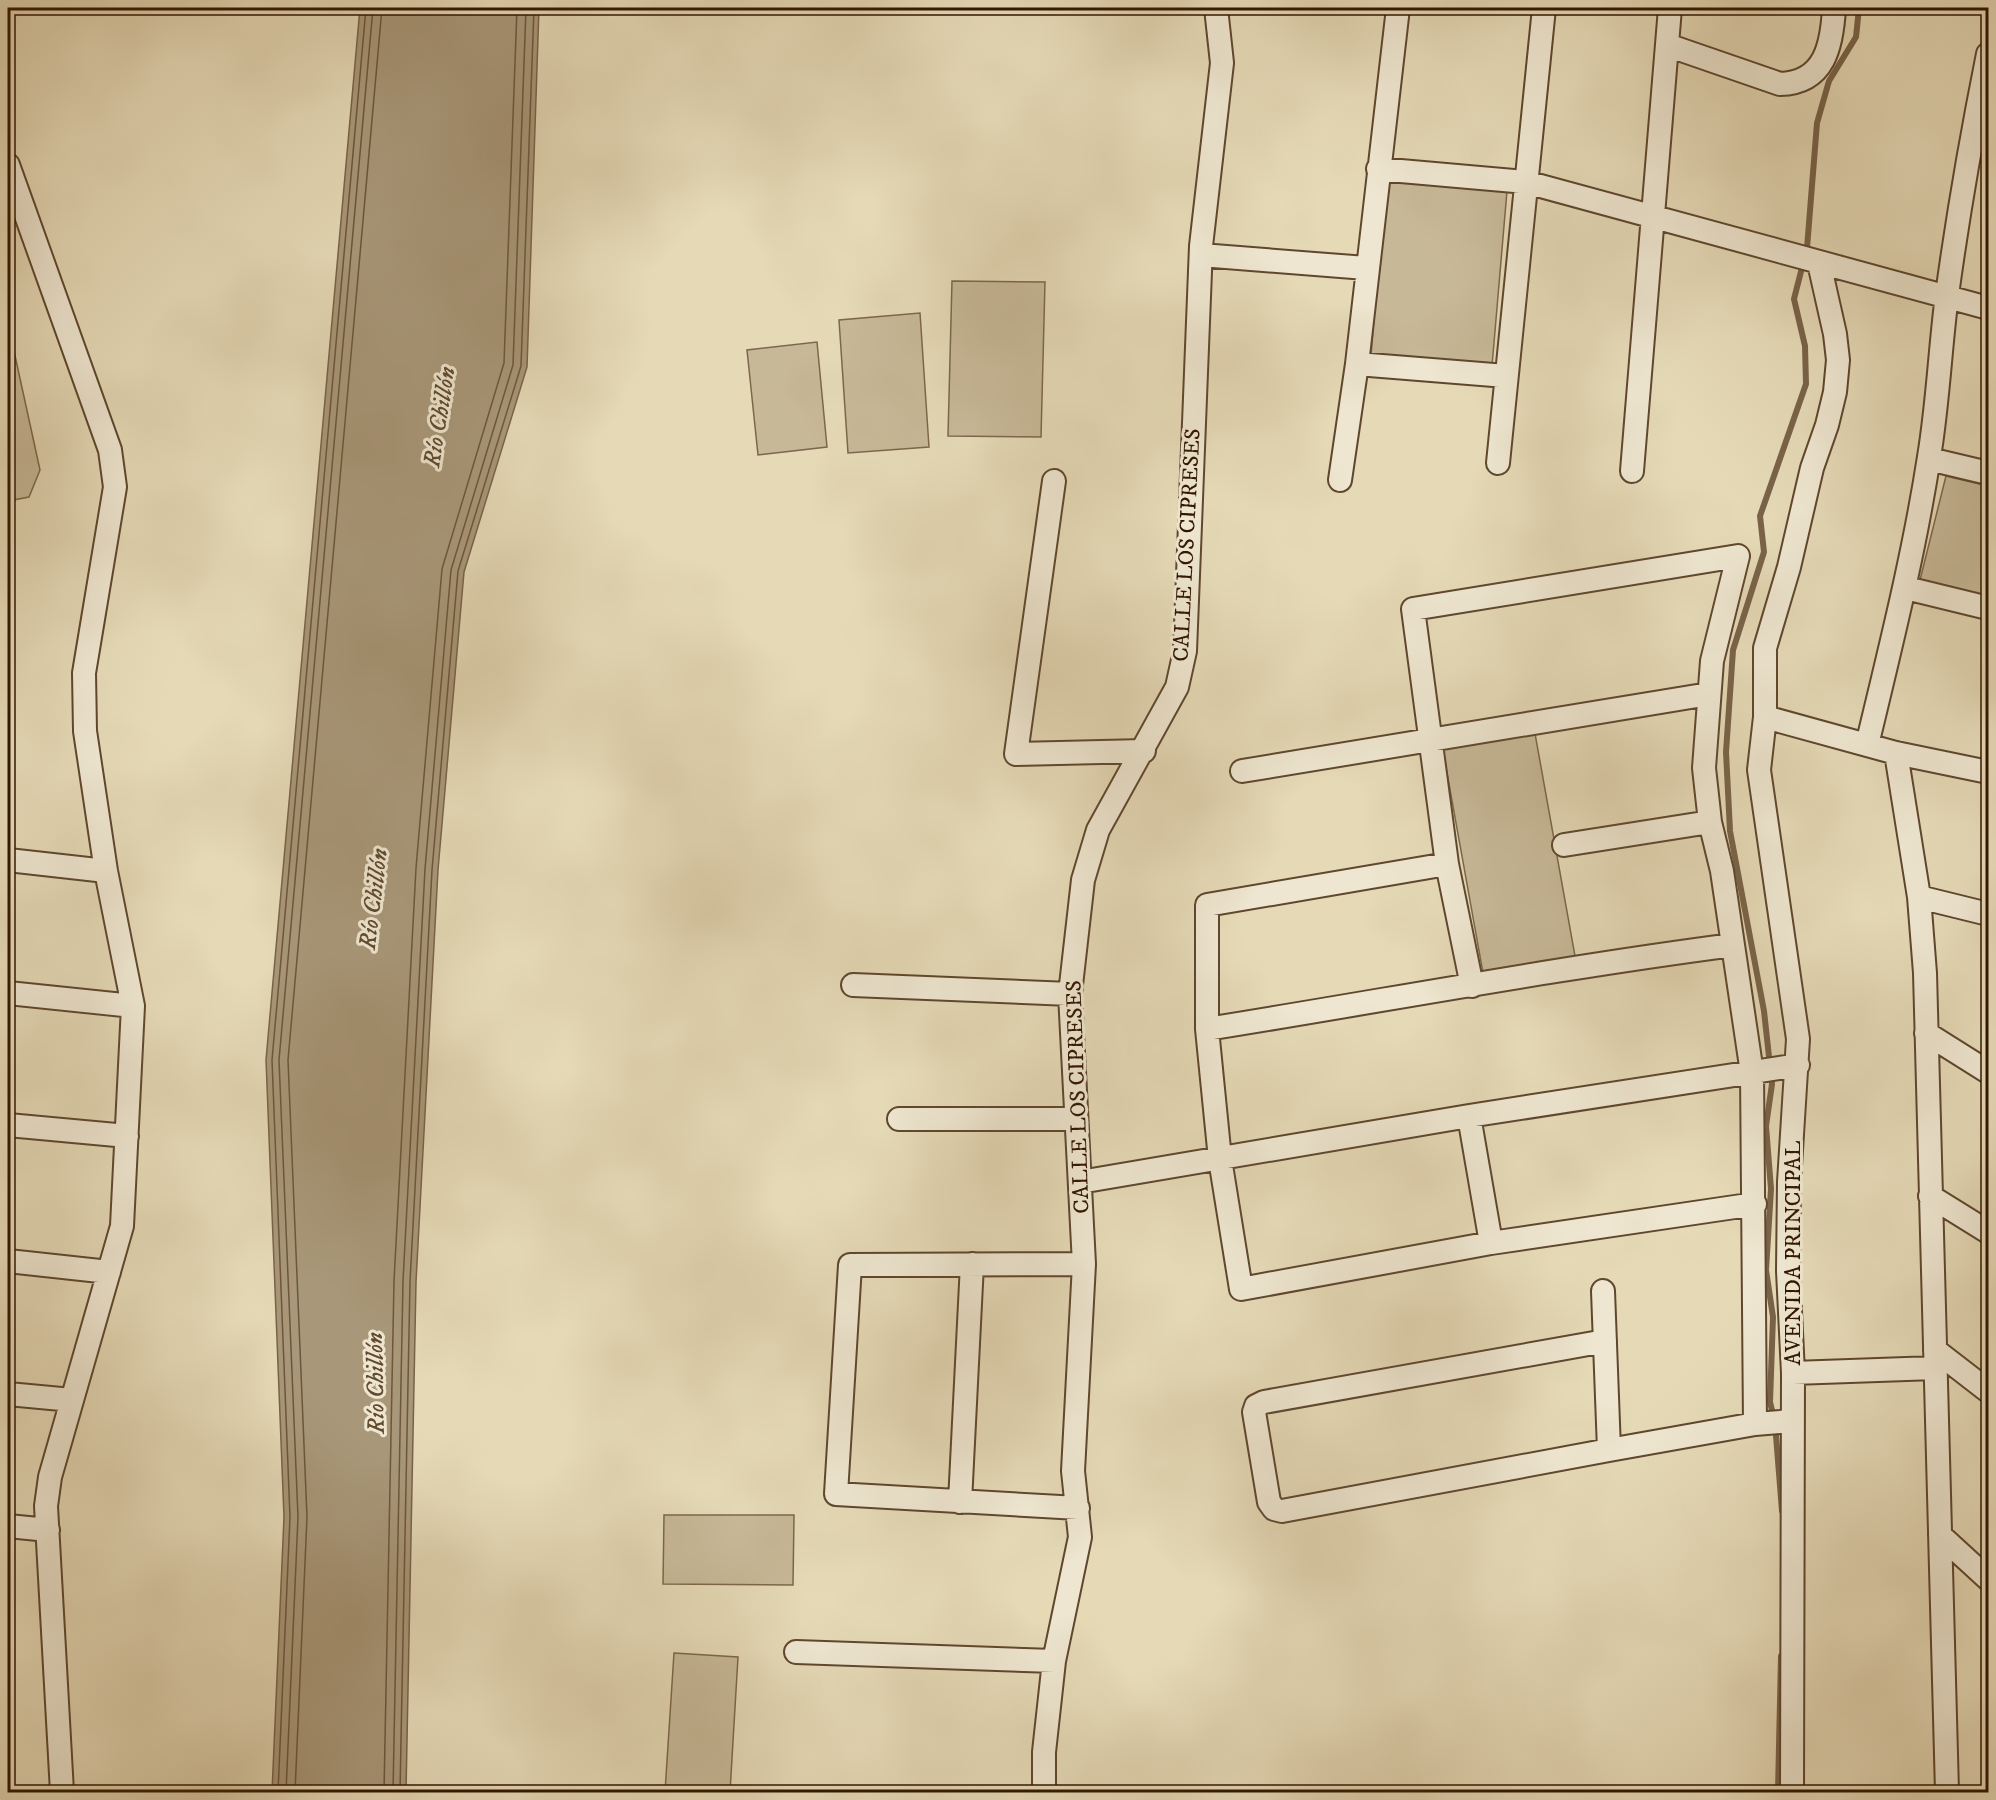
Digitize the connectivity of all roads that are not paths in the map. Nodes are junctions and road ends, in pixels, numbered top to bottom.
1 (1216, 8) edge
2 (1398, 8) edge
3 (1544, 8) edge
4 (1670, 8) edge
5 (1834, 8) edge
6 (1667, 45) junction
7 (1989, 54) edge
8 (1980, 144) edge
9 (8, 165) edge
10 (1378, 170) junction
11 (1526, 182) junction
12 (1654, 215) junction
13 (1201, 255) junction
14 (1819, 263) junction
15 (1366, 268) junction
16 (1947, 297) junction
17 (1989, 308) edge
18 (1357, 364) junction
19 (1506, 376) junction
20 (1929, 459) junction
21 (1498, 463) dead end
22 (1632, 471) dead end
23 (1989, 473) edge
24 (1340, 480) dead end
25 (1054, 481) dead end
26 (1906, 588) junction
27 (1989, 608) edge
28 (1709, 694) junction
29 (1765, 717) junction
30 (1430, 740) junction
31 (1867, 745) junction
32 (1144, 751) junction
33 (1896, 753) junction
34 (1242, 771) dead end
35 (1989, 772) edge
36 (1710, 822) junction
37 (1564, 845) dead end
38 (8, 860) edge
39 (1447, 864) junction
40 (106, 871) junction
41 (1919, 897) junction
42 (1989, 914) edge
43 (1732, 945) junction
44 (853, 985) dead end
45 (1472, 986) junction
46 (8, 993) edge
47 (1071, 994) junction
48 (133, 1006) junction
49 (1207, 1029) junction
50 (1926, 1033) junction
51 (1774, 1069) junction
52 (1989, 1072) edge
53 (1469, 1116) junction
54 (899, 1119) dead end
55 (1076, 1119) junction
56 (8, 1125) edge
57 (127, 1136) junction
58 (1220, 1159) junction
59 (1080, 1182) junction
60 (1930, 1196) junction
61 (1755, 1204) junction
62 (1989, 1232) edge
63 (1491, 1243) junction
64 (8, 1261) edge
65 (972, 1264) junction
66 (1084, 1264) junction
67 (109, 1272) junction
68 (1603, 1291) dead end
69 (1605, 1341) junction
70 (1935, 1359) junction
71 (1793, 1373) junction
72 (1989, 1391) edge
73 (8, 1394) edge
74 (72, 1400) junction
75 (1792, 1421) junction
76 (1755, 1424) junction
77 (1609, 1450) junction
78 (960, 1502) junction
79 (1078, 1508) junction
80 (8, 1526) edge
81 (48, 1530) junction
82 (1940, 1535) junction
83 (1989, 1579) edge
84 (796, 1652) dead end
85 (1054, 1661) junction
86 (62, 1792) edge
87 (1044, 1792) edge
88 (1792, 1792) edge
89 (1947, 1792) edge

1 - 13 street, CALLE LOS CIPRESES
2 - 10 street
3 - 11 street
4 - 6 street
5 - 6 street
6 - 12 street
7 - 8 street
8 - 16 street
9 - 40 street
10 - 11 street
10 - 15 street
11 - 12 street
11 - 19 street
12 - 14 street
12 - 22 street
13 - 15 street
13 - 32 street, CALLE LOS CIPRESES
14 - 16 street
14 - 29 street, AVENIDA PRINCIPAL
15 - 18 street
16 - 17 street
16 - 20 street
18 - 19 street
18 - 24 street
19 - 21 street
20 - 23 street
20 - 26 street
25 - 32 street
26 - 27 street
26 - 31 street
28 - 30 street
28 - 30 street, AVENIDA PRINCIPAL
28 - 36 street, AVENIDA PRINCIPAL
29 - 31 street
29 - 51 street, AVENIDA PRINCIPAL
30 - 34 street
30 - 39 street
31 - 33 street
32 - 47 street, CALLE LOS CIPRESES
33 - 35 street
33 - 41 street
36 - 37 street
36 - 43 street, AVENIDA PRINCIPAL
38 - 40 street
39 - 45 street
39 - 49 street
40 - 48 street
41 - 42 street
41 - 50 street
43 - 45 street
43 - 51 street, AVENIDA PRINCIPAL
44 - 47 street
45 - 49 street
46 - 48 street
47 - 55 street, CALLE LOS CIPRESES
48 - 57 street
49 - 58 street
50 - 52 street
50 - 60 street
51 - 53 street
51 - 61 street, AVENIDA PRINCIPAL
51 - 71 street, AVENIDA PRINCIPAL
53 - 58 street
53 - 63 street
54 - 55 street
55 - 59 street, CALLE LOS CIPRESES
56 - 57 street
57 - 67 street
58 - 59 street
58 - 63 street
59 - 66 street, CALLE LOS CIPRESES
60 - 62 street
60 - 70 street
61 - 63 street
61 - 76 street, AVENIDA PRINCIPAL
64 - 67 street
65 - 66 street
65 - 78 street
65 - 78 street
66 - 79 street, CALLE LOS CIPRESES
67 - 74 street
68 - 69 street
69 - 77 street
69 - 77 street
70 - 71 street
70 - 72 street
70 - 82 street
71 - 75 street, AVENIDA PRINCIPAL
73 - 74 street
74 - 81 street
75 - 76 street
75 - 88 street, AVENIDA PRINCIPAL
76 - 77 street
78 - 79 street
79 - 85 street, CALLE LOS CIPRESES
80 - 81 street
81 - 86 street
82 - 83 street
82 - 89 street
84 - 85 street
85 - 87 street, CALLE LOS CIPRESES

